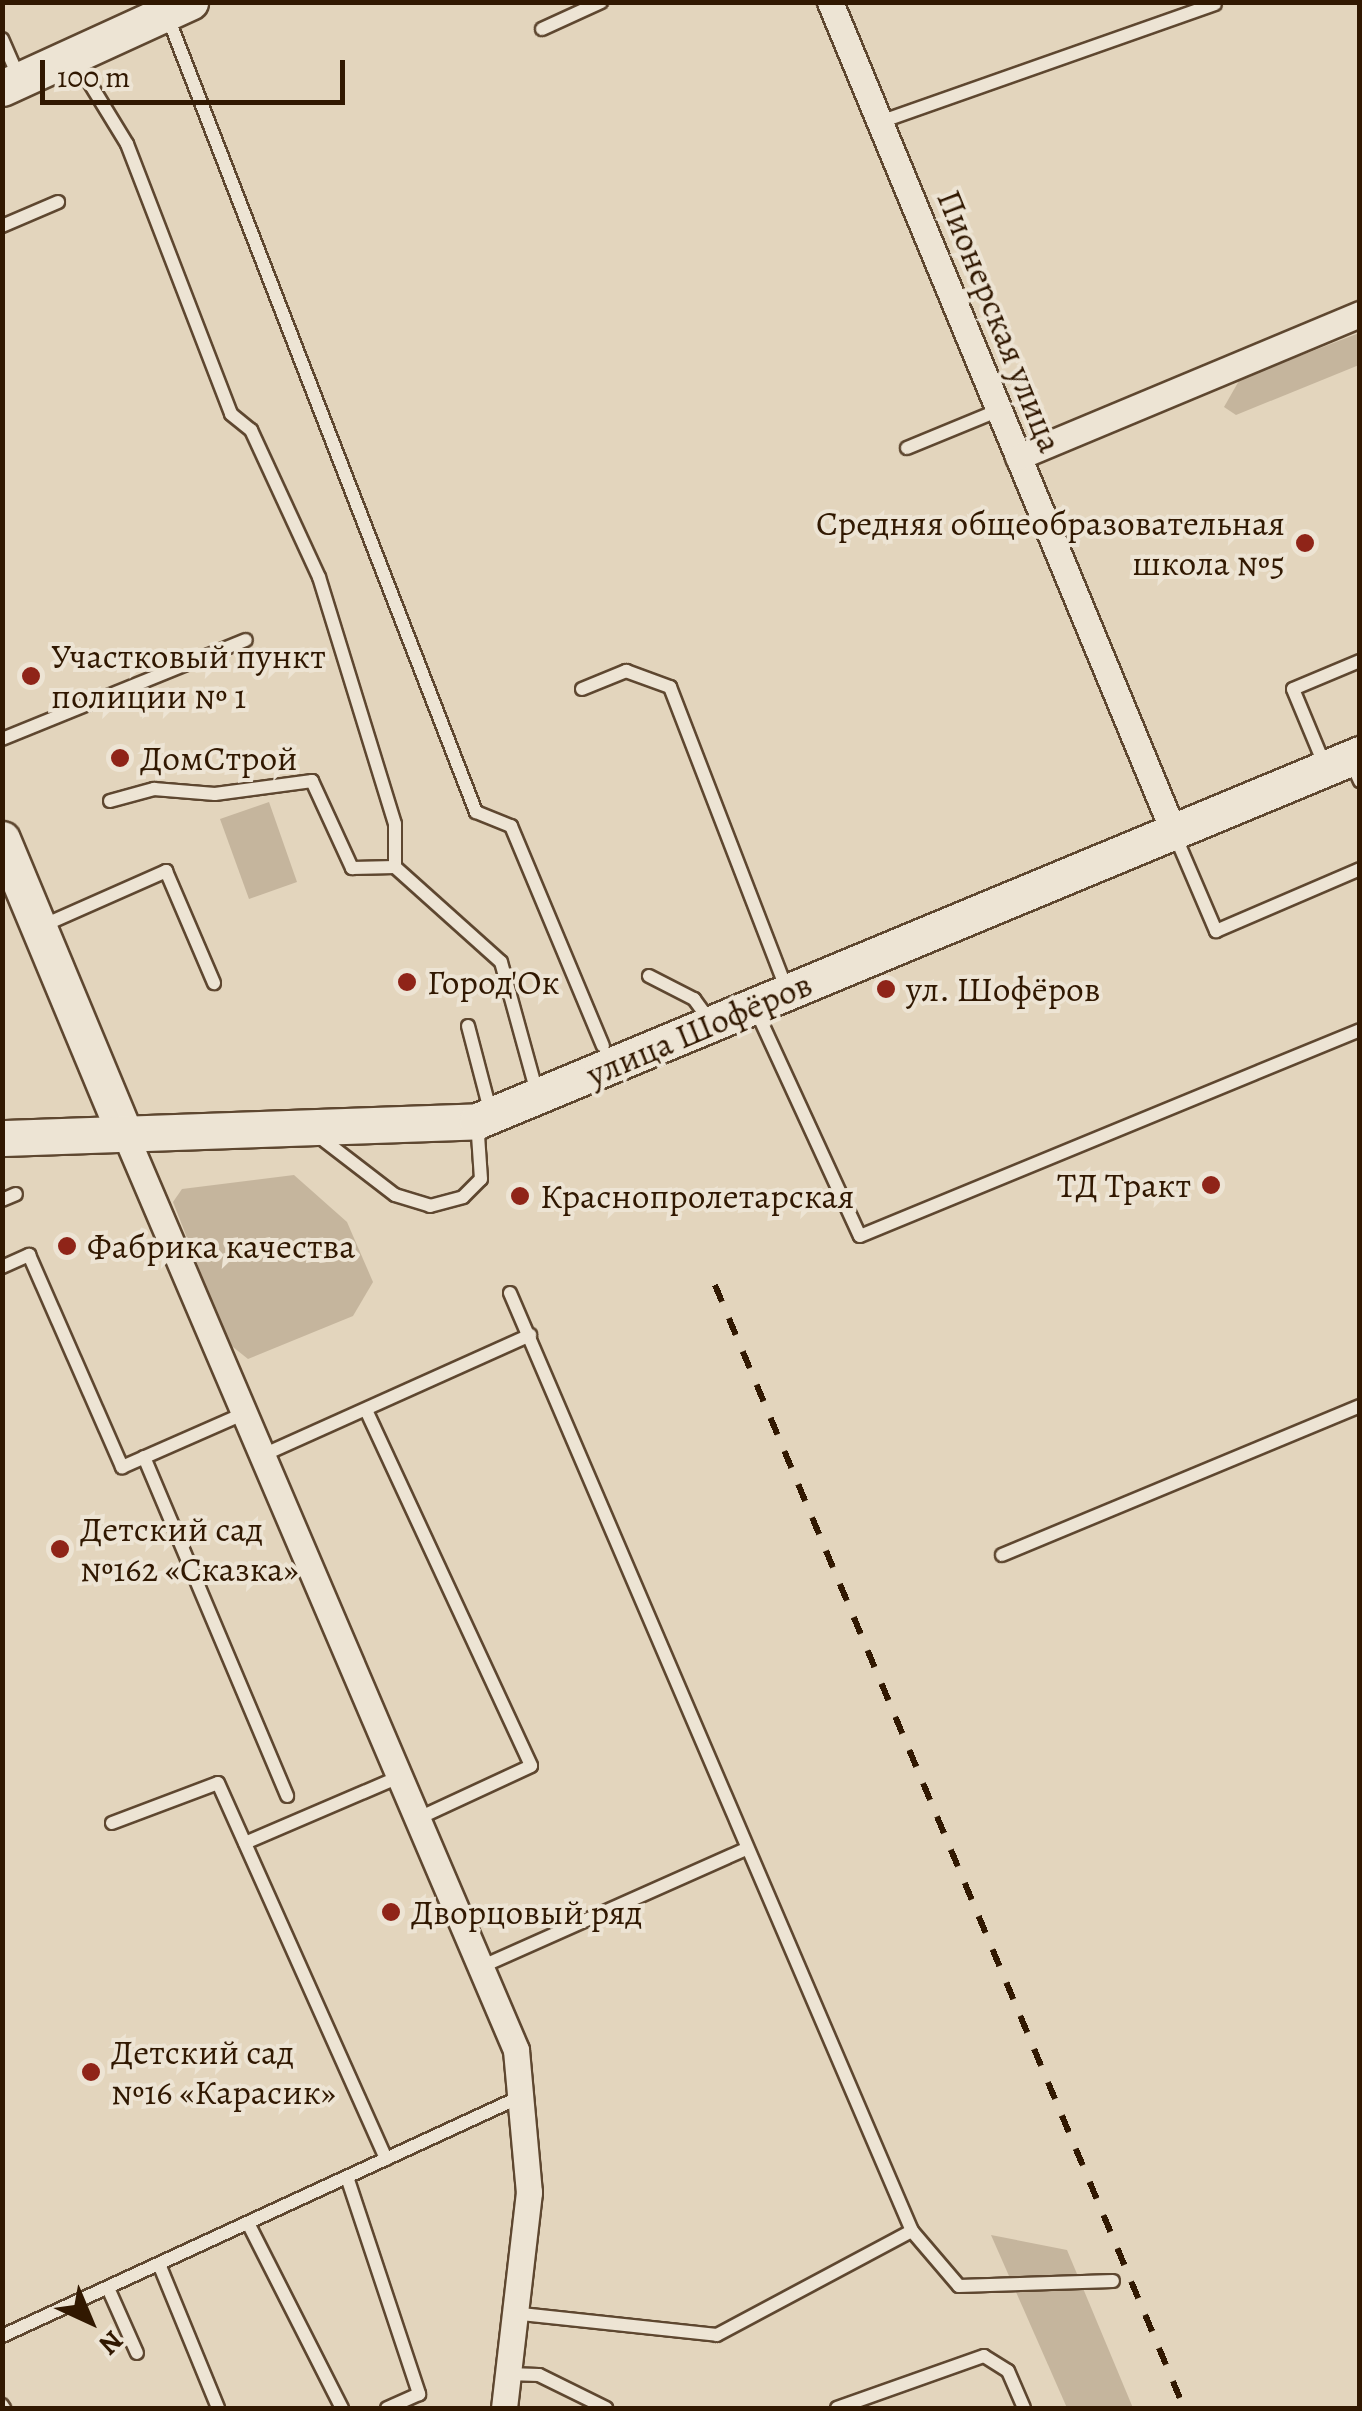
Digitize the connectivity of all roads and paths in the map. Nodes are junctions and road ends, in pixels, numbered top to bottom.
1 (601, 2) edge
2 (830, 2) edge
3 (1215, 4) edge
4 (165, 6) edge
5 (542, 30) dead end
6 (2, 39) edge
7 (74, 57) junction
8 (11, 84) edge
9 (880, 122) junction
10 (58, 202) dead end
11 (2, 226) edge
12 (1360, 314) edge
13 (999, 410) junction
14 (907, 448) dead end
15 (1018, 457) junction
16 (246, 640) dead end
17 (1360, 661) edge
18 (582, 689) dead end
19 (2, 739) edge
20 (1349, 765) edge
21 (110, 800) dead end
22 (1174, 833) junction
23 (2, 838) edge
24 (394, 867) junction
25 (1360, 869) edge
26 (40, 927) junction
27 (649, 976) dead end
28 (214, 982) dead end
29 (787, 992) junction
30 (754, 1006) junction
31 (712, 1024) junction
32 (468, 1026) dead end
33 (1360, 1030) edge
34 (603, 1046) dead end
35 (538, 1096) junction
36 (484, 1119) junction
37 (125, 1134) junction
38 (315, 1134) junction
39 (2, 1138) edge
40 (16, 1194) dead end
41 (2, 1200) edge
42 (2, 1266) edge
43 (510, 1294) dead end
44 (530, 1335) junction
45 (1360, 1406) edge
46 (366, 1410) junction
47 (245, 1413) junction
48 (263, 1455) junction
49 (144, 1457) junction
50 (1002, 1556) dead end
51 (401, 1776) junction
52 (287, 1796) dead end
53 (419, 1818) junction
54 (112, 1824) dead end
55 (244, 1843) junction
56 (744, 1850) junction
57 (483, 1966) junction
58 (527, 2094) junction
59 (386, 2159) junction
60 (347, 2177) junction
61 (248, 2223) junction
62 (912, 2231) junction
63 (158, 2264) junction
64 (1113, 2281) dead end
65 (108, 2288) junction
66 (512, 2313) junction
67 (2, 2336) edge
68 (137, 2352) dead end
69 (507, 2374) junction
70 (218, 2408) edge
71 (342, 2408) edge
72 (387, 2408) edge
73 (504, 2408) edge
74 (606, 2408) edge
75 (837, 2408) edge
76 (1024, 2408) edge

1 - 5 lane
2 - 9 street, Пионерская улица
3 - 9 lane
4 - 7 street
4 - 34 lane
6 - 8 lane
7 - 8 street
7 - 24 lane
9 - 13 street, Пионерская улица
10 - 11 lane
12 - 15 street
13 - 14 lane
13 - 15 street, Пионерская улица
15 - 22 street, Пионерская улица
16 - 19 lane
17 - 20 lane
18 - 29 lane
20 - 22 street, улица Шофёров
21 - 24 lane
22 - 25 lane
22 - 29 street, улица Шофёров
23 - 26 street
24 - 35 lane
26 - 28 lane
26 - 37 street
27 - 31 lane
29 - 30 street, улица Шофёров
30 - 31 street, улица Шофёров
30 - 33 lane
31 - 35 street, улица Шофёров
32 - 36 lane
35 - 36 street, улица Шофёров
36 - 38 street, улица Шофёров
36 - 38 lane
37 - 38 street, улица Шофёров
37 - 39 street, улица Шофёров
37 - 47 street
40 - 41 lane
42 - 49 lane
43 - 44 lane
44 - 46 lane
44 - 56 lane
45 - 50 lane
46 - 48 lane
46 - 53 lane
47 - 48 street
47 - 49 lane
48 - 51 street
49 - 52 lane
51 - 53 street
51 - 55 lane
53 - 57 street
54 - 55 lane
55 - 59 lane
56 - 57 lane
56 - 62 lane
57 - 58 street
58 - 59 lane
58 - 66 street
59 - 60 lane
60 - 61 lane
60 - 72 lane
61 - 63 lane
61 - 71 lane
62 - 64 lane
62 - 66 lane
63 - 65 lane
63 - 70 lane
65 - 67 lane
65 - 68 lane
66 - 69 street
69 - 73 street
69 - 74 lane
75 - 76 lane

